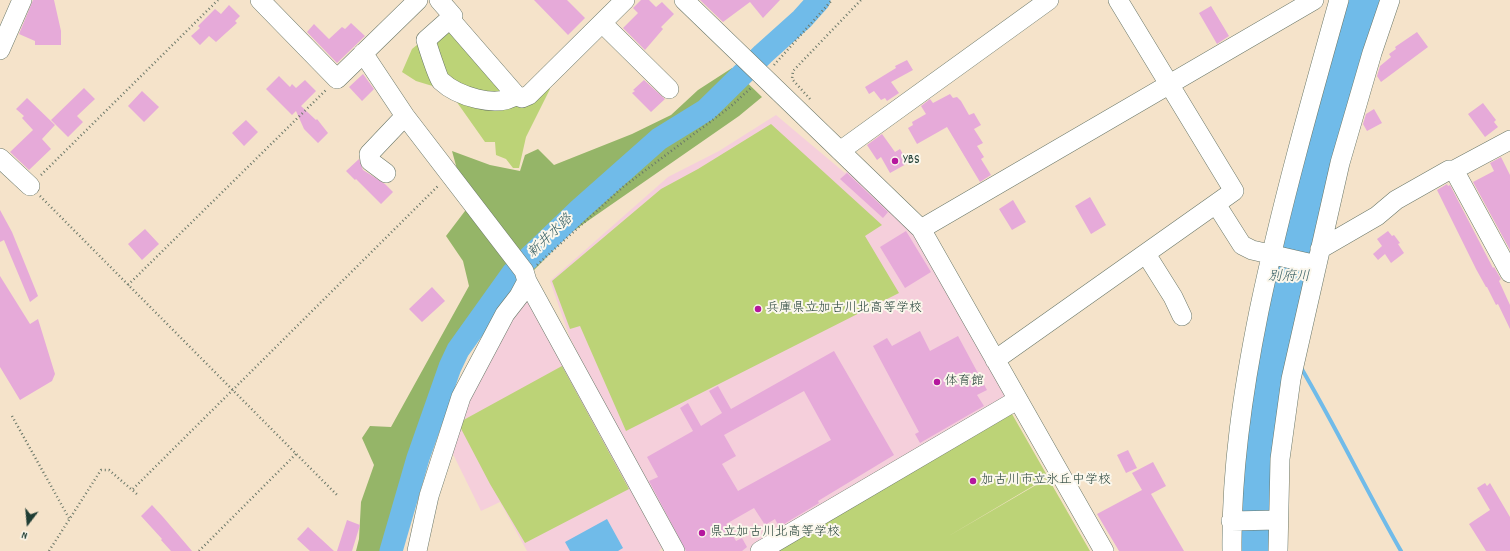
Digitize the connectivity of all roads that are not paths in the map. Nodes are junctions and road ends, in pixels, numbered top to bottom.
1 (22, 0) edge
2 (260, 0) edge
3 (418, 0) edge
4 (438, 0) edge
5 (625, 0) edge
6 (684, 0) edge
7 (1049, 0) edge
8 (1118, 0) edge
9 (1314, 0) edge
10 (1338, 0) edge
11 (1390, 0) edge
12 (450, 19) junction
13 (602, 23) junction
14 (0, 50) edge
15 (364, 53) junction
16 (1168, 85) junction
17 (669, 89) dead end
18 (516, 95) junction
19 (405, 116) junction
20 (1508, 147) edge
21 (840, 151) junction
22 (0, 158) edge
23 (1454, 170) junction
24 (386, 173) dead end
25 (30, 186) road end
26 (1216, 204) junction
27 (921, 228) junction
28 (1146, 254) junction
29 (1271, 254) junction
30 (1318, 257) junction
31 (1510, 273) edge
32 (526, 281) junction
33 (1182, 316) dead end
34 (995, 360) junction
35 (1017, 400) junction
36 (1278, 520) junction
37 (1231, 521) junction
38 (764, 550) edge
39 (417, 551) edge
40 (675, 551) edge
41 (1104, 551) edge
42 (1232, 551) edge
43 (1278, 551) edge

1 - 14 street
2 - 15 street
3 - 15 street
4 - 12 street
5 - 13 street
6 - 21 street
7 - 21 street
8 - 16 street
9 - 16 street
10 - 29 street
11 - 30 street
12 - 18 street
12 - 18 street
13 - 17 street
13 - 18 street
15 - 19 street
16 - 26 street
16 - 27 street
19 - 24 street
19 - 32 street
20 - 23 street
21 - 27 street
22 - 25 street
23 - 30 street
23 - 31 street
26 - 28 street
26 - 29 street
27 - 34 street
28 - 33 street
28 - 34 street
29 - 30 street
29 - 37 street
30 - 36 street
32 - 39 street
32 - 40 street
34 - 35 street
35 - 38 street
35 - 41 street
36 - 37 street
36 - 43 street
37 - 42 street

